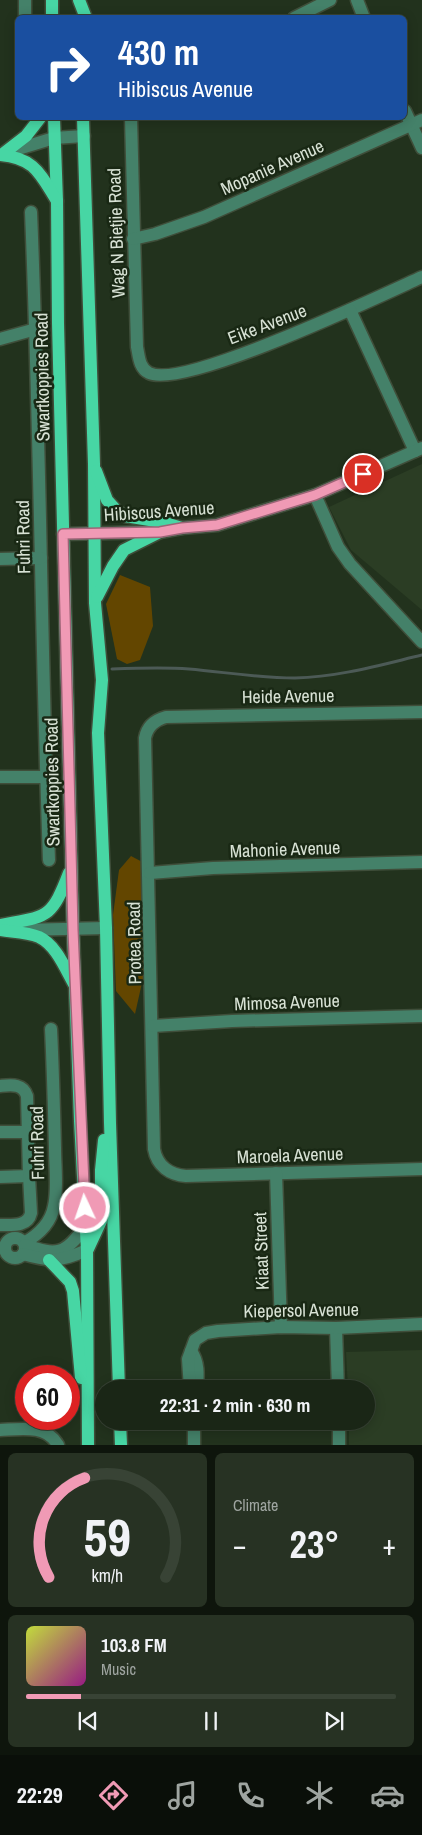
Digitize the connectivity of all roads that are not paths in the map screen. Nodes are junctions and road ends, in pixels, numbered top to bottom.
1 (25, 0) edge
2 (52, 0) edge
3 (78, 0) edge
4 (330, 0) edge
5 (357, 0) edge
6 (25, 15) edge
7 (52, 15) edge
8 (78, 15) edge
9 (85, 15) edge
10 (300, 15) edge
11 (363, 15) edge
12 (407, 113) edge
13 (38, 120) edge
14 (54, 120) edge
15 (83, 120) edge
16 (131, 120) edge
17 (417, 122) edge
18 (84, 136) junction
19 (54, 138) junction
20 (422, 148) edge
21 (1, 155) edge
22 (57, 201) junction
23 (31, 212) dead end
24 (133, 239) junction
25 (422, 277) edge
26 (350, 310) junction
27 (36, 329) junction
28 (0, 339) edge
29 (137, 347) joint
30 (418, 449) edge
31 (94, 464) junction
32 (315, 495) junction
33 (182, 528) junction
34 (160, 532) junction
35 (94, 533) junction
36 (63, 534) junction
37 (41, 558) junction
38 (0, 559) edge
39 (95, 603) junction
40 (422, 642) edge
41 (422, 712) edge
42 (156, 721) joint
43 (0, 777) edge
44 (46, 778) junction
45 (49, 860) dead end
46 (422, 862) edge
47 (72, 868) junction
48 (150, 873) junction
49 (0, 925) edge
50 (106, 928) junction
51 (0, 930) edge
52 (73, 930) junction
53 (76, 988) junction
54 (422, 1016) edge
55 (153, 1026) junction
56 (51, 1030) dead end
57 (0, 1086) edge
58 (110, 1123) junction
59 (0, 1132) edge
60 (28, 1132) junction
61 (162, 1166) joint
62 (422, 1169) edge
63 (276, 1173) junction
64 (29, 1176) junction
65 (0, 1177) edge
66 (0, 1225) edge
67 (86, 1226) junction
68 (41, 1230) junction
69 (24, 1247) junction
70 (2, 1250) edge
71 (87, 1250) junction
72 (46, 1255) junction
73 (422, 1324) edge
74 (281, 1327) junction
75 (336, 1328) junction
76 (191, 1351) junction
77 (120, 1380) edge
78 (189, 1380) edge
79 (197, 1380) edge
80 (338, 1380) edge
81 (87, 1427) junction
82 (0, 1430) edge
83 (120, 1430) edge
84 (194, 1430) edge
85 (339, 1430) edge
86 (55, 1441) edge
87 (88, 1445) edge
88 (121, 1445) edge
89 (194, 1445) edge
90 (339, 1445) edge

1 - 6 street
2 - 7 main road
3 - 8 main road
3 - 9 main road
4 - 10 street
5 - 11 street
12 - 17 street
13 - 21 main road
14 - 19 main road, Swartkoppies Road
15 - 18 main road
16 - 24 street, Wag N Bietjie Road
17 - 20 street
17 - 24 street, Mopanie Avenue
18 - 19 street
18 - 31 main road
19 - 21 street
19 - 22 main road, Swartkoppies Road
21 - 22 main road
22 - 36 main road, Swartkoppies Road
23 - 27 street, Fuhri Road
24 - 29 street, Wag N Bietjie Road
25 - 26 street, Eike Avenue
26 - 29 street, Eike Avenue
26 - 30 street
27 - 28 street
27 - 37 street, Fuhri Road
30 - 32 street, Hibiscus Avenue
31 - 33 main road
31 - 35 main road
32 - 33 street, Hibiscus Avenue
32 - 40 street
33 - 34 street, Hibiscus Avenue
34 - 35 street, Hibiscus Avenue
34 - 39 main road
35 - 36 street, Hibiscus Avenue
35 - 39 main road
36 - 47 main road, Swartkoppies Road
37 - 38 street
37 - 44 street, Fuhri Road
39 - 50 main road
41 - 42 street, Heide Avenue
42 - 48 street, Protea Road
43 - 44 street
44 - 45 street, Fuhri Road
46 - 48 street, Mahonie Avenue
47 - 49 main road
47 - 52 main road, Swartkoppies Road
48 - 55 street, Protea Road
50 - 52 street
50 - 58 main road
51 - 52 street
51 - 53 main road
52 - 53 main road, Swartkoppies Road
53 - 67 main road, Swartkoppies Road
54 - 55 street, Mimosa Avenue
55 - 61 street, Protea Road
56 - 68 street, Fuhri Road
57 - 60 street
58 - 71 main road
58 - 77 main road
59 - 60 street
60 - 64 street
61 - 63 street, Maroela Avenue
62 - 63 street, Maroela Avenue
63 - 74 street, Kiaat Street
64 - 65 street
64 - 66 street
67 - 71 main road, Swartkoppies Road
67 - 72 street
68 - 69 street, Fuhri Road
68 - 72 street
69 - 70 street
69 - 72 street
71 - 72 street
71 - 81 main road, Swartkoppies Road
72 - 81 main road
73 - 75 street, Kiepersol Avenue
74 - 75 street, Kiepersol Avenue
74 - 76 street, Kiepersol Avenue
75 - 80 street
76 - 78 street
76 - 79 street
81 - 87 main road, Swartkoppies Road
82 - 86 street
83 - 88 main road
84 - 89 street
85 - 90 street

